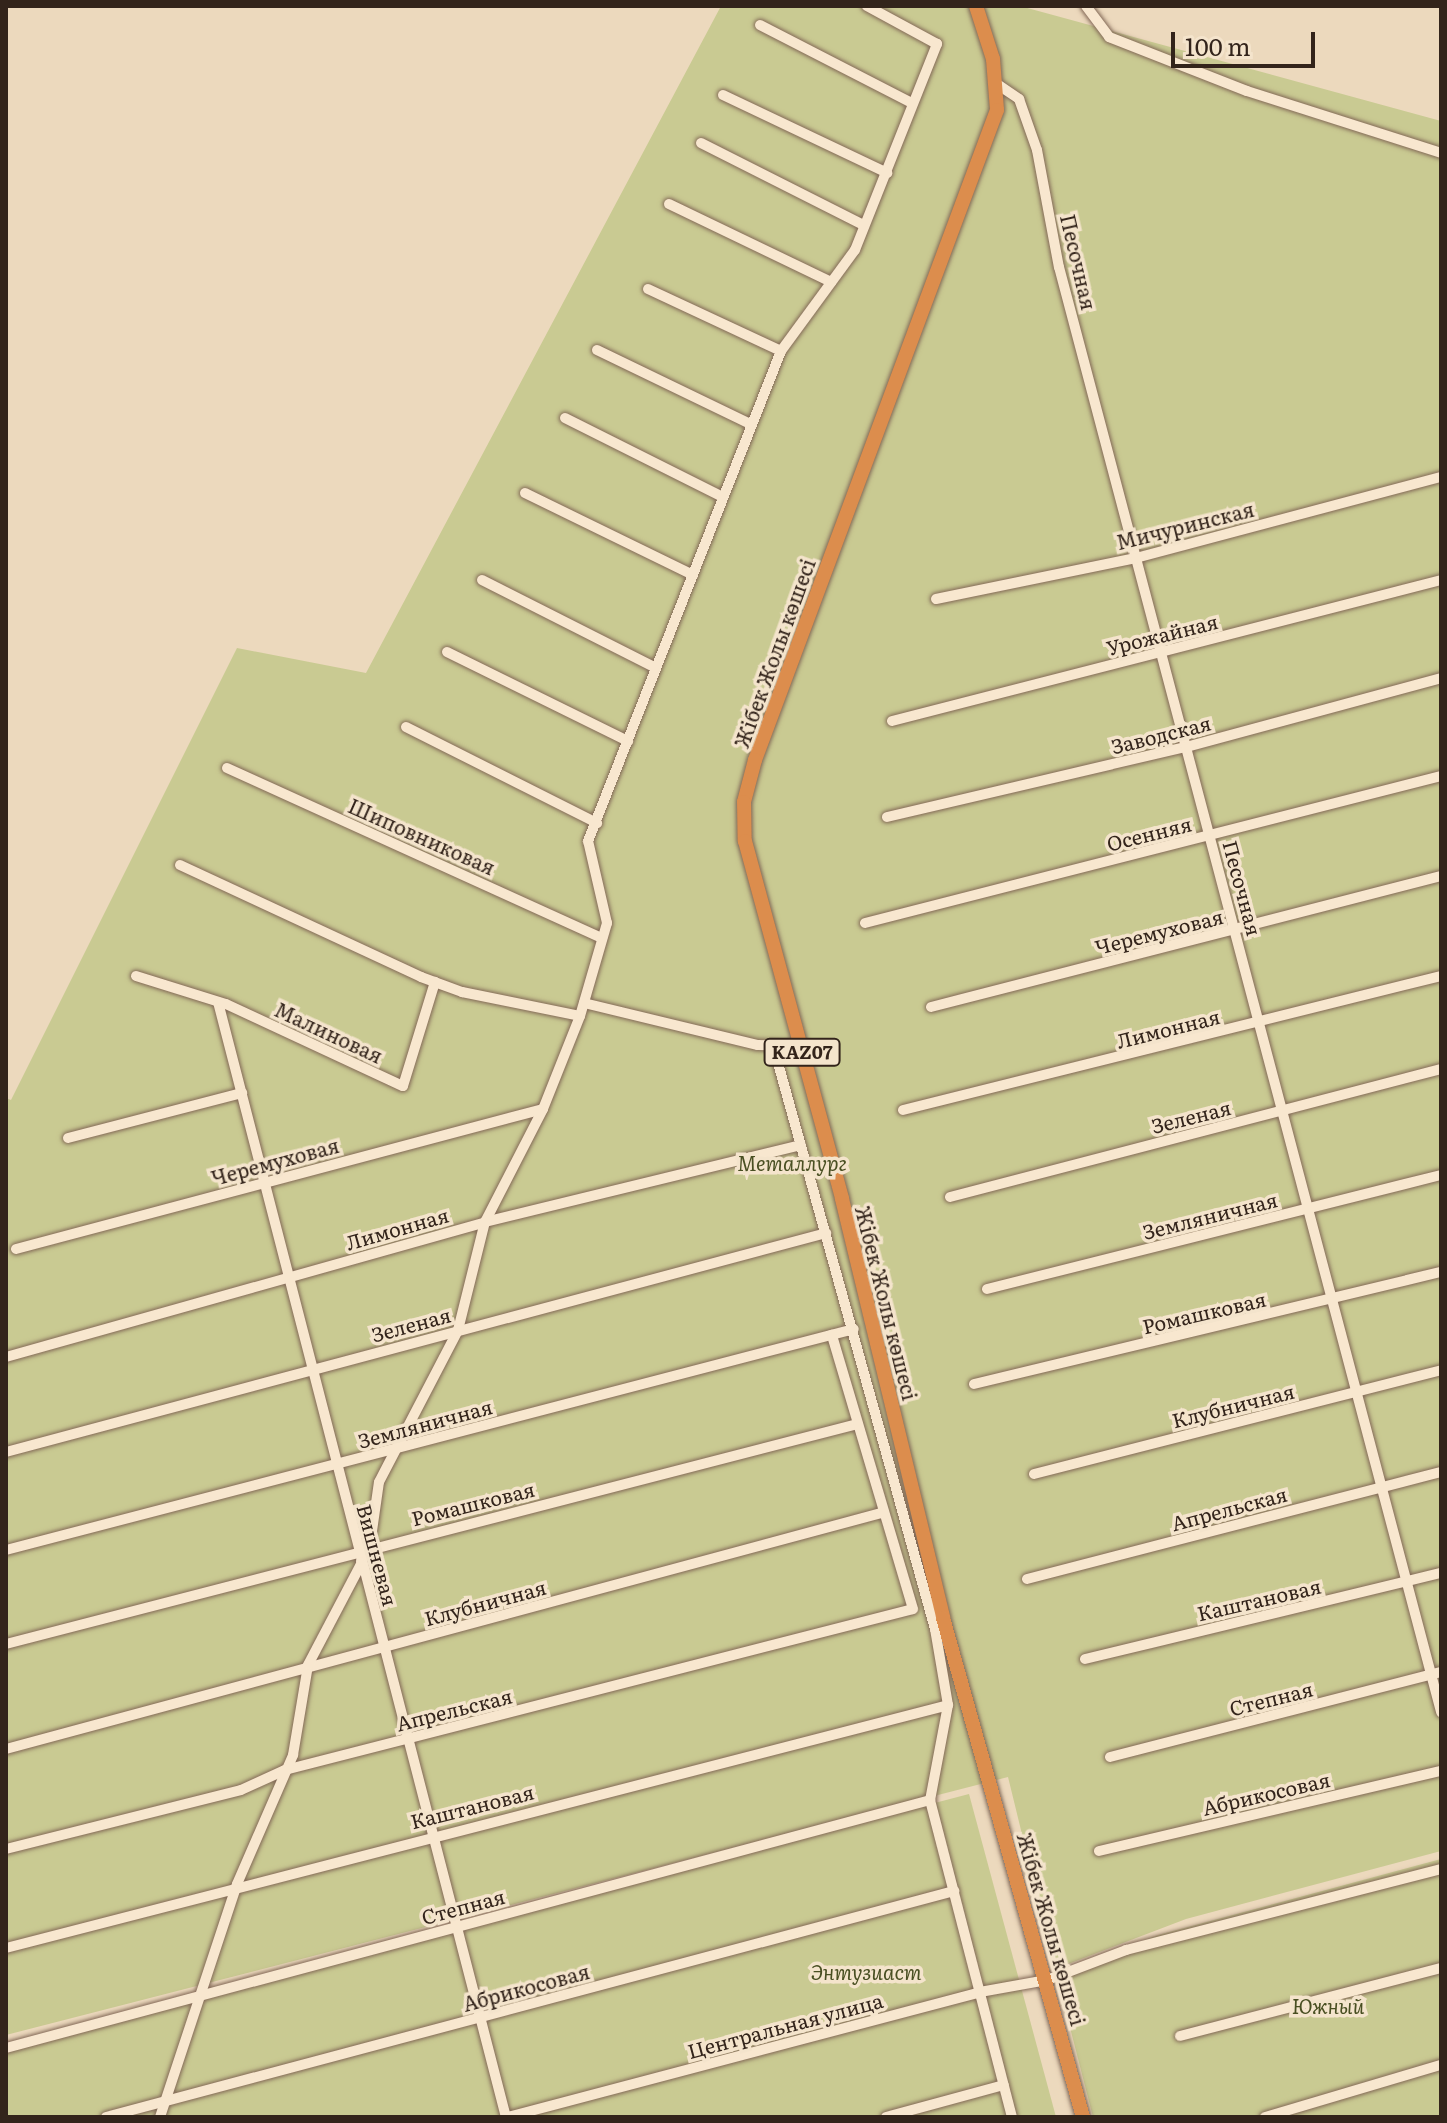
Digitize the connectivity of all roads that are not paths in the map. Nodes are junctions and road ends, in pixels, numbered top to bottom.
1 (867, 6) edge
2 (976, 6) edge
3 (1086, 6) edge
4 (760, 25) dead end
5 (997, 84) junction
6 (723, 95) dead end
7 (912, 103) junction
8 (701, 143) dead end
9 (1441, 153) edge
10 (887, 173) junction
11 (669, 204) dead end
12 (863, 225) junction
13 (831, 282) junction
14 (648, 289) dead end
15 (597, 350) dead end
16 (781, 351) junction
17 (565, 418) dead end
18 (752, 425) junction
19 (1441, 477) edge
20 (525, 493) dead end
21 (723, 497) junction
22 (1136, 558) junction
23 (693, 575) junction
24 (482, 580) dead end
25 (1441, 580) edge
26 (936, 599) dead end
27 (447, 652) dead end
28 (1160, 654) junction
29 (656, 668) junction
30 (1441, 678) edge
31 (892, 721) dead end
32 (406, 727) dead end
33 (628, 741) junction
34 (1186, 747) junction
35 (227, 768) dead end
36 (1441, 776) edge
37 (887, 817) dead end
38 (597, 823) junction
39 (1210, 836) junction
40 (180, 865) dead end
41 (1441, 876) edge
42 (865, 923) dead end
43 (1236, 931) junction
44 (602, 938) junction
45 (136, 976) dead end
46 (1441, 976) edge
47 (435, 982) junction
48 (218, 1002) junction
49 (584, 1003) junction
50 (931, 1007) dead end
51 (580, 1016) junction
52 (1261, 1024) junction
53 (773, 1045) junction
54 (801, 1046) junction
55 (1441, 1069) edge
56 (242, 1093) junction
57 (543, 1109) junction
58 (903, 1110) dead end
59 (1279, 1112) junction
60 (68, 1138) dead end
61 (801, 1145) junction
62 (1441, 1175) edge
63 (264, 1182) junction
64 (950, 1197) dead end
65 (1311, 1209) junction
66 (485, 1222) junction
67 (826, 1233) junction
68 (16, 1249) dead end
69 (1441, 1272) edge
70 (289, 1277) junction
71 (987, 1289) dead end
72 (1335, 1300) junction
73 (854, 1329) junction
74 (458, 1330) junction
75 (832, 1335) junction
76 (6, 1357) edge
77 (311, 1368) junction
78 (1441, 1370) edge
79 (974, 1384) dead end
80 (1357, 1391) junction
81 (857, 1424) junction
82 (396, 1449) junction
83 (6, 1452) edge
84 (336, 1465) junction
85 (1441, 1472) edge
86 (1034, 1474) dead end
87 (1382, 1487) junction
88 (881, 1513) junction
89 (6, 1550) edge
90 (361, 1556) junction
91 (1441, 1573) edge
92 (1027, 1579) dead end
93 (1408, 1582) junction
94 (6, 1644) edge
95 (383, 1648) junction
96 (1085, 1659) dead end
97 (308, 1665) junction
98 (1436, 1674) edge
99 (948, 1705) junction
100 (1441, 1712) edge
101 (409, 1739) junction
102 (6, 1749) edge
103 (1110, 1757) dead end
104 (285, 1770) junction
105 (1441, 1771) edge
106 (930, 1800) junction
107 (432, 1835) junction
108 (6, 1849) edge
109 (1099, 1851) dead end
110 (1441, 1869) edge
111 (237, 1884) junction
112 (954, 1891) junction
113 (457, 1926) junction
114 (6, 1948) edge
115 (1441, 1968) edge
116 (1047, 1980) junction
117 (980, 1992) junction
118 (202, 1993) junction
119 (479, 2018) junction
120 (1180, 2036) dead end
121 (6, 2048) edge
122 (1441, 2065) edge
123 (1004, 2085) junction
124 (166, 2101) junction
125 (106, 2117) edge
126 (160, 2117) edge
127 (507, 2117) edge
128 (886, 2117) edge
129 (1012, 2117) edge
130 (1083, 2117) edge
131 (1265, 2117) edge

1 - 7 street
2 - 5 highway, Жібек Жолы көшесі / KAZ07
3 - 9 street
4 - 7 street
5 - 22 street, Песочная
5 - 54 highway, Жібек Жолы көшесі / KAZ07
6 - 10 street
7 - 10 street
8 - 12 street
10 - 12 street
11 - 13 street
12 - 13 street
13 - 16 street
14 - 16 street
15 - 18 street
16 - 18 street
17 - 21 street
18 - 21 street
19 - 22 street, Мичуринская
20 - 23 street
21 - 23 street
22 - 26 street, Мичуринская
22 - 28 street, Песочная
23 - 29 street
24 - 29 street
25 - 28 street, Урожайная
27 - 33 street
28 - 31 street, Урожайная
28 - 34 street, Песочная
29 - 33 street
30 - 34 street, Заводская
32 - 38 street
33 - 38 street
34 - 37 street, Заводская
34 - 39 street, Песочная
35 - 44 street, Шиповниковая
36 - 39 street, Осенняя
38 - 44 street
39 - 42 street, Осенняя
39 - 43 street, Песочная
40 - 47 street
41 - 43 street, Черемуховая
43 - 50 street, Черемуховая
43 - 52 street, Песочная
44 - 49 street
45 - 48 street, Малиновая
46 - 52 street, Лимонная
47 - 48 street, Малиновая
47 - 51 street
48 - 56 street, Вишневая
49 - 51 street
49 - 53 street
51 - 57 street
52 - 58 street, Лимонная
52 - 59 street, Песочная
53 - 54 street
53 - 61 street
54 - 116 highway, Жібек Жолы көшесі / KAZ07
55 - 59 street, Зеленая
56 - 60 street
56 - 63 street, Вишневая
57 - 63 street, Черемуховая
57 - 66 street
59 - 64 street, Зеленая
59 - 65 street, Песочная
61 - 66 street, Лимонная
61 - 67 street
62 - 65 street, Земляничная
63 - 68 street, Черемуховая
63 - 70 street, Вишневая
65 - 71 street, Земляничная
65 - 72 street, Песочная
66 - 70 street, Лимонная
66 - 74 street
67 - 73 street
67 - 74 street, Зеленая
69 - 72 street, Ромашковая
70 - 76 street, Лимонная
70 - 77 street, Вишневая
72 - 79 street, Ромашковая
72 - 80 street, Песочная
73 - 75 street, Земляничная
73 - 99 street
74 - 77 street, Зеленая
74 - 82 street
75 - 81 street
75 - 82 street, Земляничная
77 - 83 street, Зеленая
77 - 84 street, Вишневая
78 - 80 street, Клубничная
80 - 86 street, Клубничная
80 - 87 street, Песочная
81 - 88 street
81 - 90 street, Ромашковая
82 - 84 street, Земляничная
82 - 90 street
84 - 89 street, Земляничная
84 - 90 street, Вишневая
85 - 87 street, Апрельская
87 - 92 street, Апрельская
87 - 93 street, Песочная
88 - 95 street, Клубничная
88 - 101 street, Апрельская
90 - 94 street, Ромашковая
90 - 95 street, Вишневая
90 - 97 street
91 - 93 street, Каштановая
93 - 96 street, Каштановая
93 - 98 street, Песочная
95 - 97 street, Клубничная
95 - 101 street, Вишневая
97 - 102 street, Клубничная
97 - 104 street
98 - 100 street, Песочная
98 - 103 street, Степная
99 - 106 street
99 - 107 street, Каштановая
101 - 104 street, Апрельская
101 - 107 street, Вишневая
104 - 108 street, Апрельская
104 - 111 street
105 - 109 street, Абрикосовая
106 - 112 street
106 - 113 street, Степная
107 - 111 street, Каштановая
107 - 113 street, Вишневая
110 - 116 street, Центральная улица
111 - 114 street, Каштановая
111 - 118 street
112 - 117 street
112 - 119 street, Абрикосовая
113 - 118 street, Степная
113 - 119 street, Вишневая
115 - 120 street
116 - 117 street, Центральная улица
116 - 130 highway, Жібек Жолы көшесі / KAZ07
117 - 123 street
117 - 127 street, Центральная улица
118 - 121 street, Степная
118 - 124 street
119 - 124 street, Абрикосовая
119 - 127 street, Вишневая
122 - 131 street
123 - 128 street
123 - 129 street
124 - 125 street, Абрикосовая
124 - 126 street

